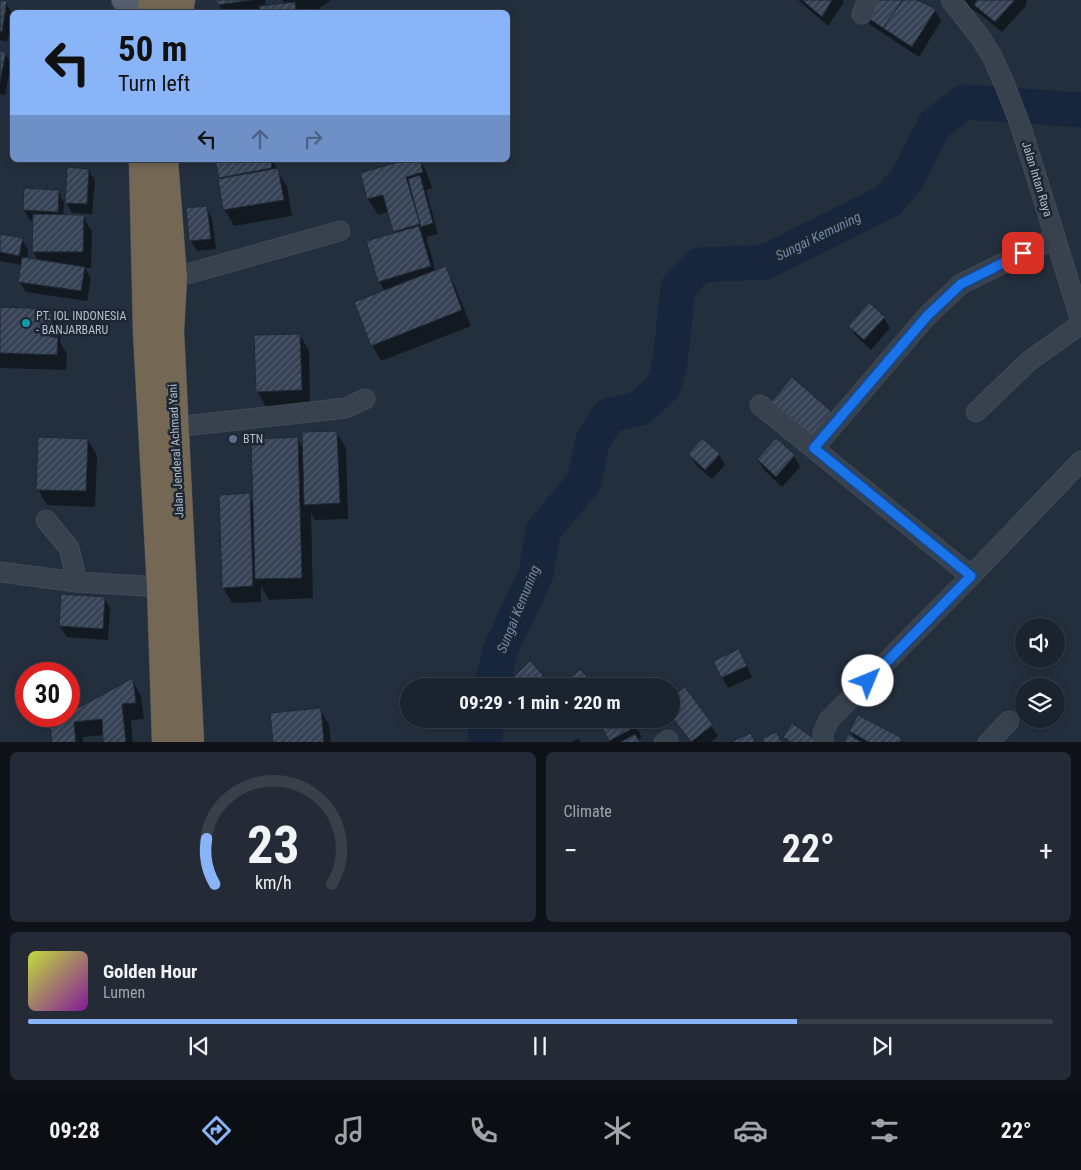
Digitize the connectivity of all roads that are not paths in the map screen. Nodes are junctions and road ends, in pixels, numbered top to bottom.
1 (124, 0) edge
2 (951, 0) edge
3 (152, 6) edge
4 (180, 8) edge
5 (143, 162) edge
6 (164, 162) edge
7 (340, 231) dead end
8 (1054, 238) junction
9 (173, 278) junction
10 (1081, 322) edge
11 (365, 399) dead end
12 (760, 405) dead end
13 (976, 412) dead end
14 (175, 427) junction
15 (814, 448) junction
16 (1081, 461) edge
17 (46, 520) dead end
18 (0, 572) edge
19 (971, 576) junction
20 (77, 582) junction
21 (161, 587) junction
22 (1009, 721) dead end
23 (166, 742) edge
24 (190, 742) edge
25 (823, 742) edge
26 (988, 742) edge

1 - 3 main road
2 - 8 street, Jalan Intan Raya
3 - 4 main road
5 - 21 highway, Jalan Jenderal Achmad Yani
6 - 9 highway, Jalan Jenderal Achmad Yani
7 - 9 street
8 - 10 street, Jalan Intan Raya
8 - 15 street
9 - 14 highway, Jalan Jenderal Achmad Yani
10 - 13 street
11 - 14 street
12 - 15 street
14 - 24 highway, Jalan Jenderal Achmad Yani
15 - 19 street
16 - 19 street
17 - 20 street
18 - 20 street
19 - 25 street
20 - 21 street
21 - 23 highway, Jalan Jenderal Achmad Yani
22 - 26 street

